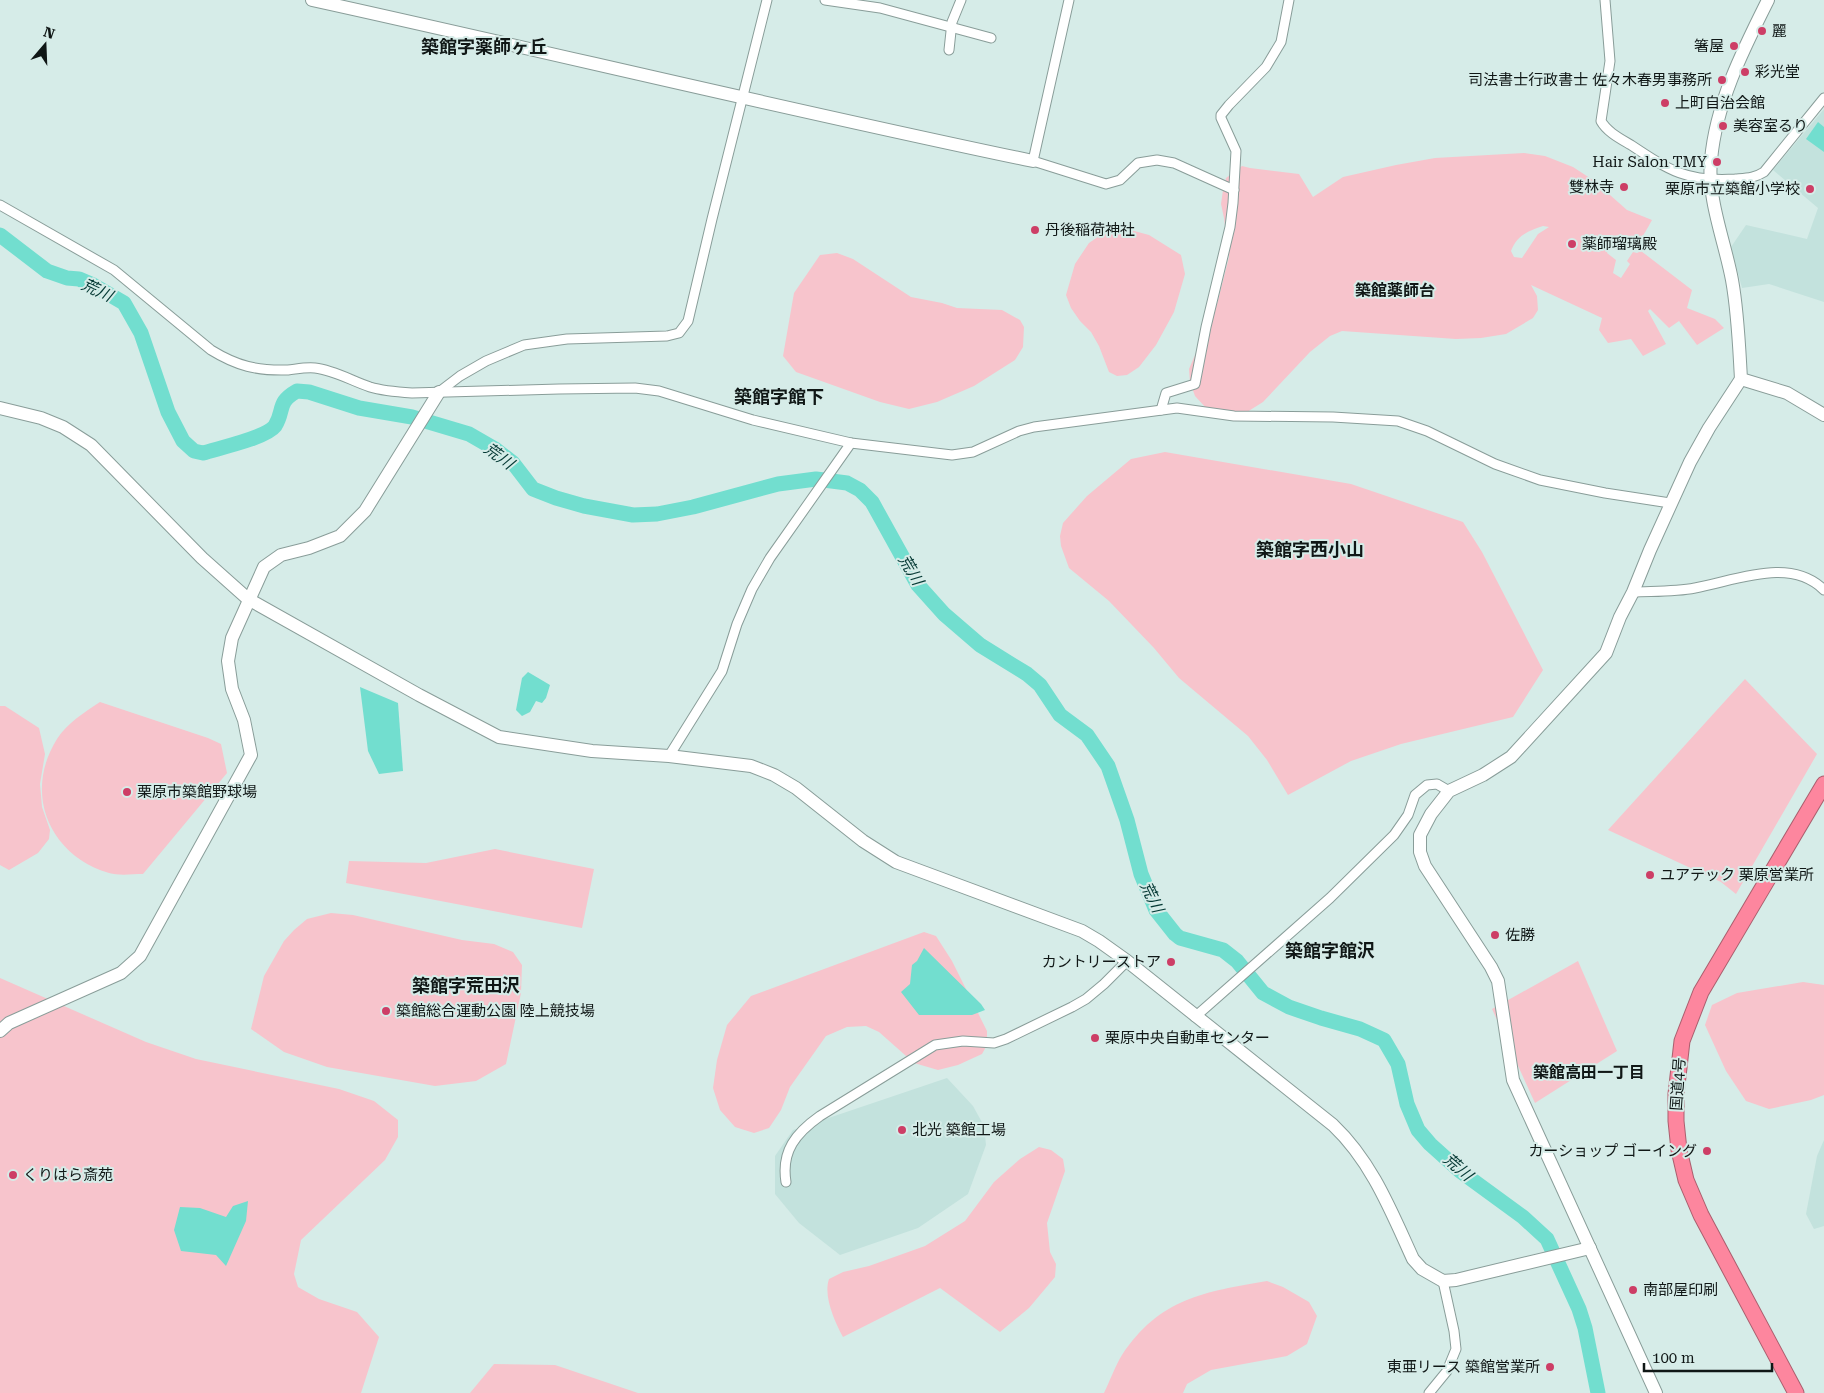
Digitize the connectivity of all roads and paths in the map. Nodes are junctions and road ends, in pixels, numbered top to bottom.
1 (312, 0) edge
2 (767, 0) edge
3 (825, 0) edge
4 (960, 0) edge
5 (1069, 0) edge
6 (1289, 0) edge
7 (1604, 0) edge
8 (1768, 0) edge
9 (858, 3) edge
10 (952, 28) junction
11 (992, 38) dead end
12 (949, 50) dead end
13 (744, 98) junction
14 (1824, 98) edge
15 (1033, 161) junction
16 (1712, 180) junction
17 (1234, 190) junction
18 (0, 205) edge
19 (1741, 378) junction
20 (439, 392) junction
21 (0, 408) edge
22 (1161, 410) junction
23 (1824, 415) edge
24 (851, 443) junction
25 (1670, 504) junction
26 (1824, 590) edge
27 (1633, 592) junction
28 (248, 599) junction
29 (670, 756) junction
30 (1824, 784) edge
31 (1449, 791) junction
32 (1127, 961) junction
33 (1195, 1017) junction
34 (0, 1032) edge
35 (786, 1182) dead end
36 (1590, 1248) junction
37 (1442, 1281) junction
38 (1429, 1393) edge
39 (1656, 1393) edge
40 (1796, 1393) edge

1 - 13 street
2 - 13 street
3 - 9 street
4 - 10 street
5 - 15 street
6 - 17 street
7 - 16 street
8 - 16 street
9 - 10 street
10 - 11 street
10 - 12 street
13 - 15 street
13 - 20 street
14 - 16 street
15 - 17 street
16 - 19 street
17 - 22 street
18 - 20 street
19 - 23 street
19 - 25 street
20 - 24 street
20 - 28 street
21 - 28 street
22 - 24 street
22 - 25 street
24 - 29 street
25 - 27 street
26 - 27 street
27 - 31 street
28 - 29 street
28 - 34 street
29 - 32 street
30 - 40 highway, 国道4号
31 - 33 street
31 - 36 street
32 - 33 street
32 - 35 street
33 - 37 street
36 - 37 street
36 - 39 street
37 - 38 street

